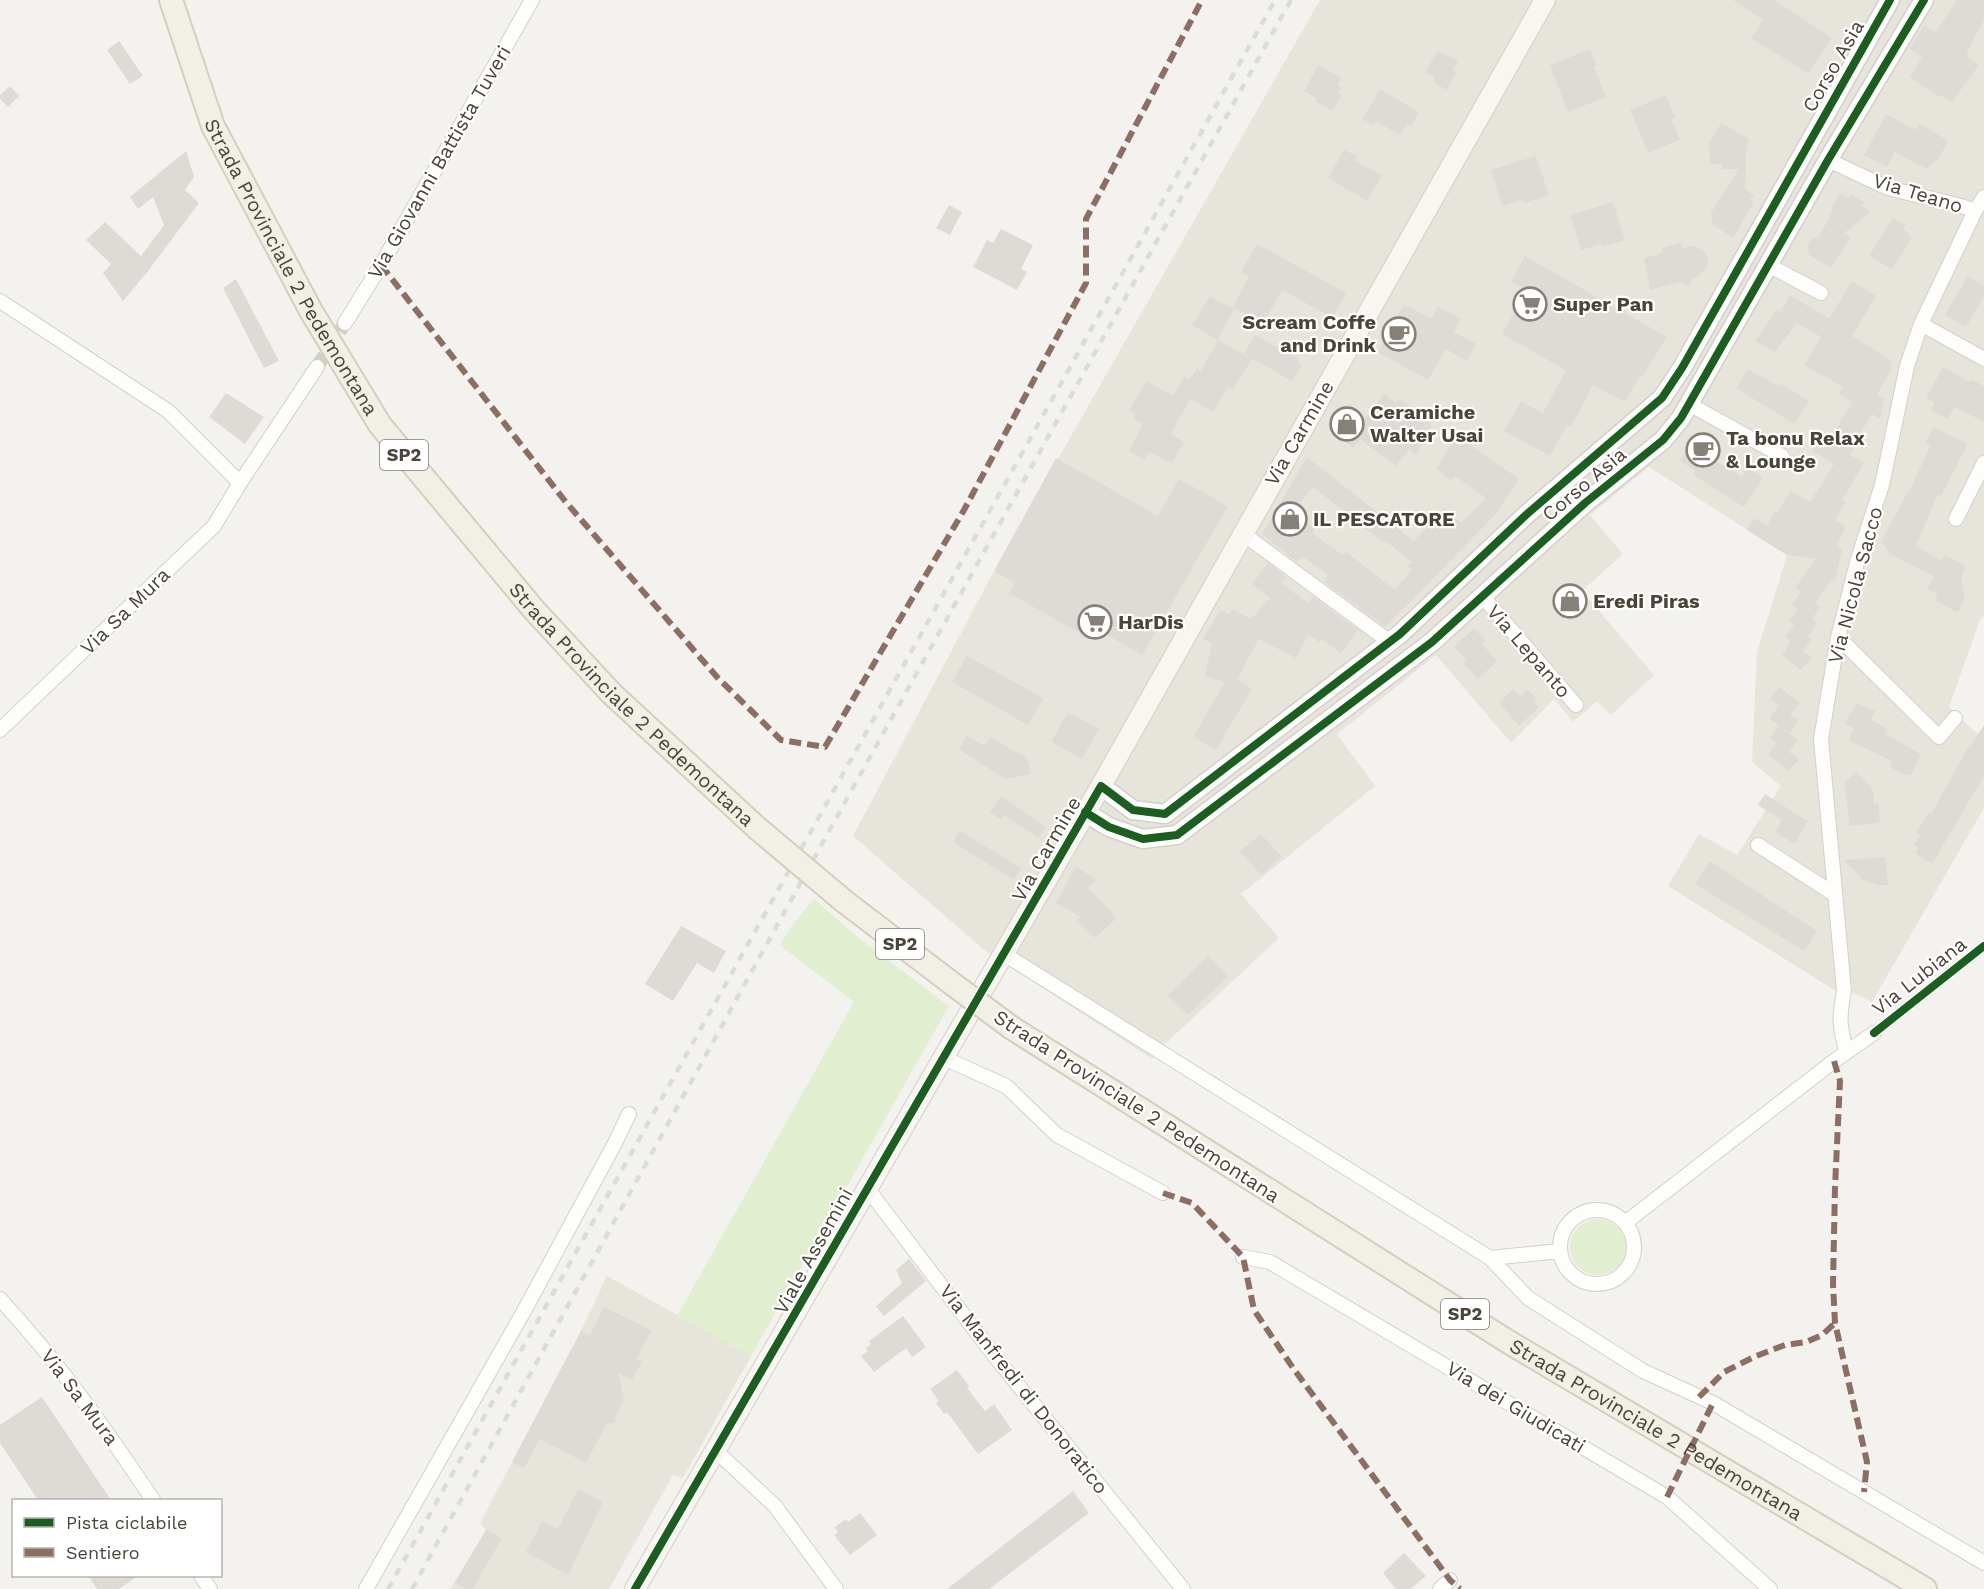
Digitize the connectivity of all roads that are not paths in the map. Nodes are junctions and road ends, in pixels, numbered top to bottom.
1 (171, 0) edge
2 (532, 0) edge
3 (1545, 0) edge
4 (1890, 0) edge
5 (1924, 0) edge
6 (1828, 160) junction
7 (1984, 197) edge
8 (1975, 211) junction
9 (1768, 265) junction
10 (1821, 293) dead end
11 (0, 301) edge
12 (345, 323) tunnel mouth
13 (1921, 324) junction
14 (1984, 359) edge
15 (317, 367) tunnel mouth
16 (1689, 404) junction
17 (1782, 456) dead end
18 (1984, 463) edge
19 (1566, 480) junction
20 (240, 483) junction
21 (1585, 504) junction
22 (1956, 519) dead end
23 (1242, 533) junction
24 (1482, 596) junction
25 (1838, 637) junction
26 (1390, 642) junction
27 (1576, 705) dead end
28 (1955, 718) dead end
29 (0, 730) edge
30 (1101, 786) junction
31 (1085, 812) junction
32 (1758, 845) dead end
33 (1834, 894) junction
34 (1019, 928) joint
35 (1004, 954) junction
36 (1874, 1033) dead end
37 (1847, 1052) junction
38 (944, 1058) junction
39 (629, 1114) dead end
40 (867, 1188) junction
41 (1163, 1193) dead end
42 (1625, 1224) junction
43 (1560, 1251) junction
44 (1243, 1257) dead end
45 (1490, 1258) junction
46 (0, 1299) edge
47 (717, 1451) junction
48 (152, 1499) edge
49 (1984, 1563) edge
50 (366, 1589) edge
51 (635, 1589) edge
52 (836, 1589) edge
53 (1183, 1589) edge
54 (1770, 1589) edge
55 (1925, 1589) edge

1 - 55 main road, Strada Provinciale 2 Pedemontana / SP2, bridge
2 - 12 street, Via Giovanni Battista Tuveri
3 - 23 main road, Via Carmine
4 - 19 street, Corso Asia
5 - 6 street, Corso Asia
6 - 8 street, Via Teano
6 - 9 street, Corso Asia
7 - 8 street, Via Nicola Sacco
8 - 13 street, Via Nicola Sacco
9 - 10 street
9 - 16 street, Corso Asia
11 - 20 street
13 - 14 street
13 - 25 street, Via Nicola Sacco
15 - 20 street, Via Sa Mura
16 - 17 street
16 - 21 street, Corso Asia
18 - 22 street
19 - 21 street
19 - 26 street, Corso Asia
20 - 29 street, Via Sa Mura
21 - 24 street, Corso Asia
23 - 26 street
23 - 30 main road, Via Carmine
24 - 27 street, Via Lepanto
24 - 31 street, Corso Asia
25 - 28 street
25 - 33 street, Via Nicola Sacco
26 - 30 street, Corso Asia
30 - 31 main road, Via Carmine
31 - 34 main road, Via Carmine
32 - 33 street
33 - 37 street, Via Nicola Sacco
34 - 35 main road, Viale Assemini
35 - 38 main road, Viale Assemini
35 - 45 street
36 - 37 street, Via Lubiana
37 - 42 street, Via Lubiana
38 - 40 main road, Viale Assemini
38 - 41 street
39 - 50 street
40 - 47 main road, Viale Assemini
40 - 53 street, Via Manfredi di Donoratico
42 - 43 street
42 - 43 street
43 - 45 street
44 - 54 street, Via dei Giudicati
45 - 49 street
46 - 48 street, Via Sa Mura
47 - 51 main road, Viale Assemini
47 - 52 street

